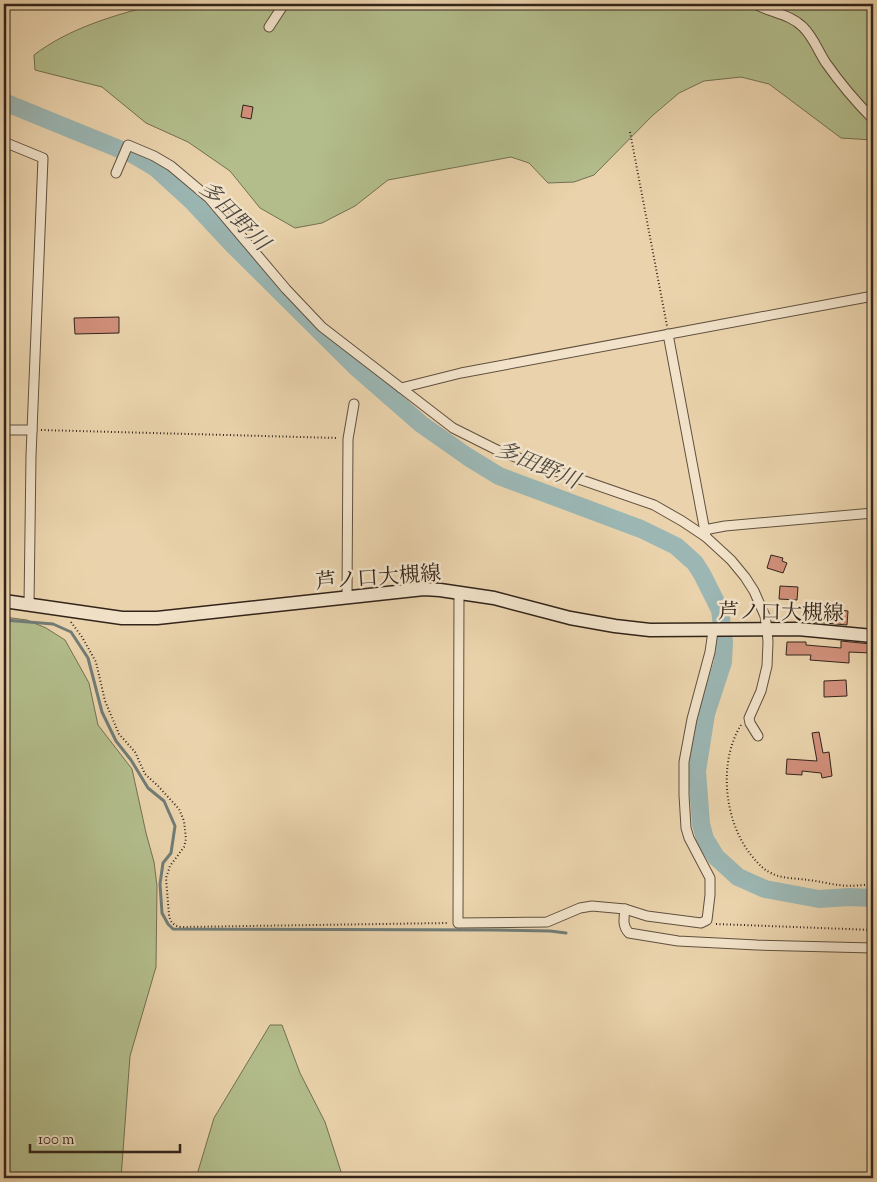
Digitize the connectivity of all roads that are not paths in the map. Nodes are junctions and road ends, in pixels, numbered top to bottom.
1 (284, 4) edge
2 (756, 4) edge
3 (269, 27) dead end
4 (873, 119) edge
5 (4, 142) edge
6 (116, 174) dead end
7 (873, 296) edge
8 (668, 334) junction
9 (401, 388) junction
10 (354, 404) dead end
11 (4, 430) edge
12 (32, 430) junction
13 (873, 514) edge
14 (705, 534) junction
15 (459, 592) junction
16 (347, 597) junction
17 (4, 601) edge
18 (30, 605) junction
19 (767, 629) junction
20 (713, 631) junction
21 (873, 636) edge
22 (758, 736) dead end
23 (625, 909) junction
24 (873, 948) edge

1 - 3 street
2 - 4 street
5 - 12 street
6 - 9 street
7 - 8 street
8 - 9 street
8 - 14 street
9 - 14 street
10 - 16 street
11 - 12 street
12 - 18 street
13 - 14 street
14 - 19 street
15 - 16 main road, 芦ノ口大槻線
15 - 20 main road, 芦ノ口大槻線
15 - 23 street
16 - 18 main road, 芦ノ口大槻線
17 - 18 main road, 芦ノ口大槻線
19 - 20 main road, 芦ノ口大槻線
19 - 21 main road, 芦ノ口大槻線
19 - 22 street
20 - 23 street
23 - 24 street

